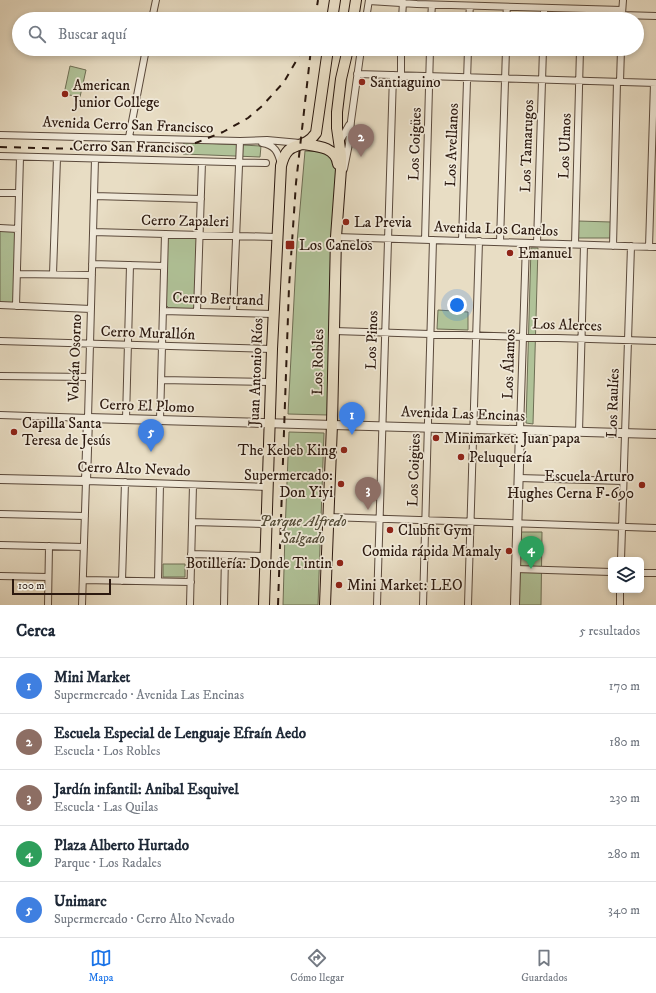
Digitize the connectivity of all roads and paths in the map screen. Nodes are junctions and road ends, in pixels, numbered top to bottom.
1 (156, 0) edge
2 (335, 0) edge
3 (356, 0) edge
4 (623, 0) edge
5 (369, 1) edge
6 (403, 2) junction
7 (432, 5) junction
8 (470, 6) junction
9 (507, 7) junction
10 (544, 8) junction
11 (581, 9) joint
12 (153, 12) edge
13 (333, 12) edge
14 (354, 12) edge
15 (367, 12) edge
16 (402, 12) edge
17 (432, 12) edge
18 (470, 12) edge
19 (507, 12) edge
20 (544, 12) edge
21 (602, 12) edge
22 (622, 12) edge
23 (644, 16) edge
24 (656, 16) edge
25 (145, 56) edge
26 (327, 56) edge
27 (346, 56) edge
28 (360, 56) edge
29 (401, 56) edge
30 (430, 56) edge
31 (468, 56) edge
32 (506, 56) edge
33 (543, 56) edge
34 (580, 56) edge
35 (620, 56) edge
36 (357, 74) junction
37 (393, 75) junction
38 (400, 75) junction
39 (430, 76) junction
40 (467, 77) junction
41 (505, 78) junction
42 (542, 80) junction
43 (579, 81) junction
44 (618, 82) junction
45 (655, 83) edge
46 (350, 122) junction
47 (0, 135) edge
48 (129, 137) junction
49 (240, 141) junction
50 (255, 142) junction
51 (339, 144) junction
52 (299, 145) junction
53 (324, 148) junction
54 (0, 156) edge
55 (20, 157) junction
56 (57, 158) junction
57 (95, 159) junction
58 (202, 162) junction
59 (238, 163) junction
60 (266, 164) dead end
61 (281, 166) junction
62 (340, 184) junction
63 (0, 192) edge
64 (19, 193) junction
65 (94, 196) junction
66 (201, 199) junction
67 (0, 228) edge
68 (18, 228) junction
69 (93, 232) junction
70 (165, 234) junction
71 (200, 234) junction
72 (236, 235) junction
73 (277, 237) junction
74 (336, 237) junction
75 (388, 239) junction
76 (425, 240) junction
77 (434, 240) junction
78 (462, 241) junction
79 (479, 241) junction
80 (500, 242) junction
81 (526, 243) junction
82 (537, 243) junction
83 (575, 244) junction
84 (584, 245) junction
85 (613, 246) junction
86 (630, 246) junction
87 (653, 247) edge
88 (92, 264) junction
89 (130, 265) junction
90 (164, 266) junction
91 (17, 274) junction
92 (53, 274) junction
93 (92, 275) junction
94 (0, 306) edge
95 (16, 306) junction
96 (91, 309) junction
97 (163, 311) junction
98 (197, 312) junction
99 (233, 313) junction
100 (273, 314) junction
101 (334, 331) junction
102 (385, 332) junction
103 (431, 334) junction
104 (476, 335) junction
105 (523, 336) junction
106 (582, 338) junction
107 (628, 340) junction
108 (0, 341) edge
109 (656, 341) edge
110 (90, 344) junction
111 (128, 345) junction
112 (162, 346) junction
113 (272, 349) junction
114 (0, 376) edge
115 (89, 378) junction
116 (161, 380) junction
117 (271, 382) junction
118 (0, 415) edge
119 (88, 418) junction
120 (126, 419) junction
121 (160, 420) junction
122 (269, 423) junction
123 (332, 424) junction
124 (382, 426) junction
125 (428, 427) junction
126 (474, 429) junction
127 (520, 430) junction
128 (579, 432) junction
129 (625, 433) junction
130 (656, 434) edge
131 (519, 478) junction
132 (0, 479) edge
133 (86, 481) junction
134 (623, 481) junction
135 (125, 482) junction
136 (160, 484) junction
137 (193, 485) junction
138 (268, 487) junction
139 (0, 514) edge
140 (85, 516) junction
141 (328, 517) junction
142 (380, 519) junction
143 (426, 520) junction
144 (192, 522) junction
145 (471, 522) junction
146 (518, 523) junction
147 (266, 524) junction
148 (622, 527) junction
149 (656, 528) edge
150 (0, 545) edge
151 (49, 546) junction
152 (84, 548) junction
153 (191, 554) junction
154 (225, 555) junction
155 (265, 556) junction
156 (621, 557) edge
157 (516, 569) junction
158 (608, 572) edge
159 (644, 573) edge
160 (656, 573) edge
161 (0, 576) edge
162 (48, 577) junction
163 (83, 580) junction
164 (122, 581) junction
165 (158, 582) junction
166 (191, 582) junction
167 (620, 593) edge
168 (48, 605) edge
169 (82, 605) edge
170 (190, 605) edge
171 (224, 605) edge
172 (264, 605) edge
173 (325, 605) edge
174 (377, 605) edge
175 (423, 605) edge
176 (468, 605) edge
177 (516, 605) edge
178 (620, 605) edge

1 - 12 street
2 - 13 main road
3 - 14 main road
4 - 22 street
5 - 6 street
5 - 15 street
6 - 7 street
6 - 16 street
7 - 8 street
7 - 17 street
8 - 9 street
8 - 18 street
9 - 10 street
9 - 19 street
10 - 11 street
10 - 20 street
11 - 21 street
23 - 24 street
25 - 48 street
26 - 52 main road, Juan Antonio Ríos
27 - 51 main road
28 - 36 street, Los Robles
29 - 38 street
30 - 39 street, Los Coigües
31 - 40 street, Los Avellanos
32 - 41 street
33 - 42 street, Los Tamarugos
34 - 43 street, Los Ulmos
35 - 44 street
36 - 37 street
36 - 46 street, Los Robles
37 - 38 street
37 - 75 street, Los Pinos
38 - 39 street
39 - 40 street
39 - 76 street, Los Coigües
40 - 41 street
40 - 78 street, Los Avellanos
41 - 42 street
41 - 80 street
42 - 43 street
42 - 82 street, Los Tamarugos
43 - 44 street
43 - 83 street, Los Ulmos
44 - 45 street
44 - 85 street
45 - 87 street
46 - 51 street, Los Robles
46 - 62 street, Los Robles
47 - 48 street, Avenida Cerro San Francisco
48 - 49 street, Avenida Cerro San Francisco
49 - 50 street, Avenida Cerro San Francisco
49 - 59 street
50 - 52 street
50 - 61 street
51 - 53 main road
51 - 62 main road
52 - 53 main road
52 - 61 main road, Juan Antonio Ríos
53 - 62 main road
54 - 55 street, Cerro San Francisco
55 - 56 street, Cerro San Francisco
55 - 64 street
56 - 57 street, Cerro San Francisco
56 - 92 street
57 - 58 street, Cerro San Francisco
57 - 65 street, Volcán Osorno
58 - 59 street, Cerro San Francisco
58 - 66 street
59 - 60 street, Cerro San Francisco
59 - 72 street
61 - 73 main road, Juan Antonio Ríos
62 - 74 main road, Los Robles
63 - 64 street
64 - 68 street
65 - 66 street
65 - 69 street, Volcán Osorno
66 - 71 street
67 - 68 street
68 - 91 street
69 - 70 street, Cerro Zapaleri
69 - 88 street, Volcán Osorno
70 - 71 street, Cerro Zapaleri
70 - 90 street
71 - 72 street, Cerro Zapaleri
71 - 98 street
72 - 73 street, Cerro Zapaleri
72 - 99 street
73 - 100 main road, Juan Antonio Ríos
74 - 75 street, Avenida Los Canelos
74 - 101 main road, Los Robles
75 - 76 street, Avenida Los Canelos
75 - 102 street, Los Pinos
76 - 77 street, Avenida Los Canelos
77 - 78 street, Avenida Los Canelos
77 - 103 street, Los Coigües
78 - 79 street, Avenida Los Canelos
79 - 80 street, Avenida Los Canelos
79 - 104 street
80 - 81 street, Avenida Los Canelos
81 - 82 street, Avenida Los Canelos
81 - 105 street, Los Álamos
82 - 83 street, Avenida Los Canelos
83 - 84 street, Avenida Los Canelos
84 - 85 street, Avenida Los Canelos
84 - 106 street
85 - 86 street, Avenida Los Canelos
86 - 87 street, Avenida Los Canelos
86 - 107 street, Los Raulíes
88 - 89 street
88 - 93 street, Volcán Osorno
89 - 90 street
89 - 111 street
90 - 97 street
91 - 92 street
91 - 95 street
92 - 93 street
93 - 96 street, Volcán Osorno
94 - 95 street
95 - 96 street
96 - 110 street, Volcán Osorno
97 - 98 street, Cerro Bertrand
97 - 112 street
98 - 99 street, Cerro Bertrand
99 - 100 street, Cerro Bertrand
100 - 113 main road, Juan Antonio Ríos
101 - 102 street, Los Alerces
101 - 123 main road, Los Robles
102 - 103 street, Los Alerces
102 - 124 street, Los Pinos
103 - 104 street, Los Alerces
103 - 125 street, Los Coigües
104 - 105 street, Los Alerces
104 - 126 street
105 - 106 street, Los Alerces
105 - 127 street, Los Álamos
106 - 107 street, Los Alerces
106 - 128 street
107 - 109 street, Los Alerces
107 - 129 street, Los Raulíes
108 - 110 street, Cerro Murallón
110 - 111 street, Cerro Murallón
110 - 115 street, Volcán Osorno
111 - 112 street, Cerro Murallón
111 - 120 street
112 - 113 street, Cerro Murallón
112 - 116 street
113 - 117 main road, Juan Antonio Ríos
114 - 115 street
115 - 119 street, Volcán Osorno
116 - 117 street
116 - 121 street
117 - 122 main road, Juan Antonio Ríos
118 - 119 street, Cerro El Plomo
119 - 120 street, Cerro El Plomo
119 - 133 street, Volcán Osorno
120 - 121 street, Cerro El Plomo
121 - 122 street, Cerro El Plomo
122 - 123 street, Avenida Las Encinas
122 - 138 main road, Juan Antonio Ríos
123 - 124 street, Avenida Las Encinas
123 - 141 main road, Los Robles
124 - 125 street, Avenida Las Encinas
124 - 142 street, Los Pinos
125 - 126 street, Avenida Las Encinas
125 - 143 street, Los Coigües
126 - 127 street, Avenida Las Encinas
126 - 145 street
127 - 128 street, Avenida Las Encinas
127 - 131 street, Los Álamos
128 - 129 street, Avenida Las Encinas
129 - 130 street, Avenida Las Encinas
129 - 134 street, Los Raulíes
131 - 134 street
131 - 146 street, Los Álamos
132 - 133 street, Cerro Alto Nevado
133 - 135 street, Cerro Alto Nevado
133 - 140 street, Volcán Osorno
134 - 148 street, Los Raulíes
135 - 136 street, Cerro Alto Nevado
135 - 164 street
136 - 137 street, Cerro Alto Nevado
136 - 165 street
137 - 138 street, Cerro Alto Nevado
137 - 144 street
138 - 147 main road, Juan Antonio Ríos
139 - 140 street
140 - 152 street, Volcán Osorno
141 - 142 street
141 - 173 main road, Los Robles
142 - 143 street
142 - 174 street, Los Pinos
143 - 145 street
143 - 175 street, Los Coigües
144 - 147 street
144 - 153 street
145 - 146 street
145 - 176 street
146 - 148 street
146 - 157 street, Los Álamos
147 - 155 main road, Juan Antonio Ríos
148 - 149 street
148 - 156 street, Los Raulíes
150 - 151 street
151 - 152 street
151 - 162 street
152 - 163 street, Volcán Osorno
153 - 154 street
153 - 166 street
154 - 155 street
154 - 171 street
155 - 172 main road, Juan Antonio Ríos
157 - 158 street
157 - 177 street, Los Álamos
159 - 160 street
161 - 162 street
162 - 168 street
163 - 164 street
163 - 169 street, Volcán Osorno
164 - 165 street
165 - 166 street
166 - 170 street
167 - 178 street

